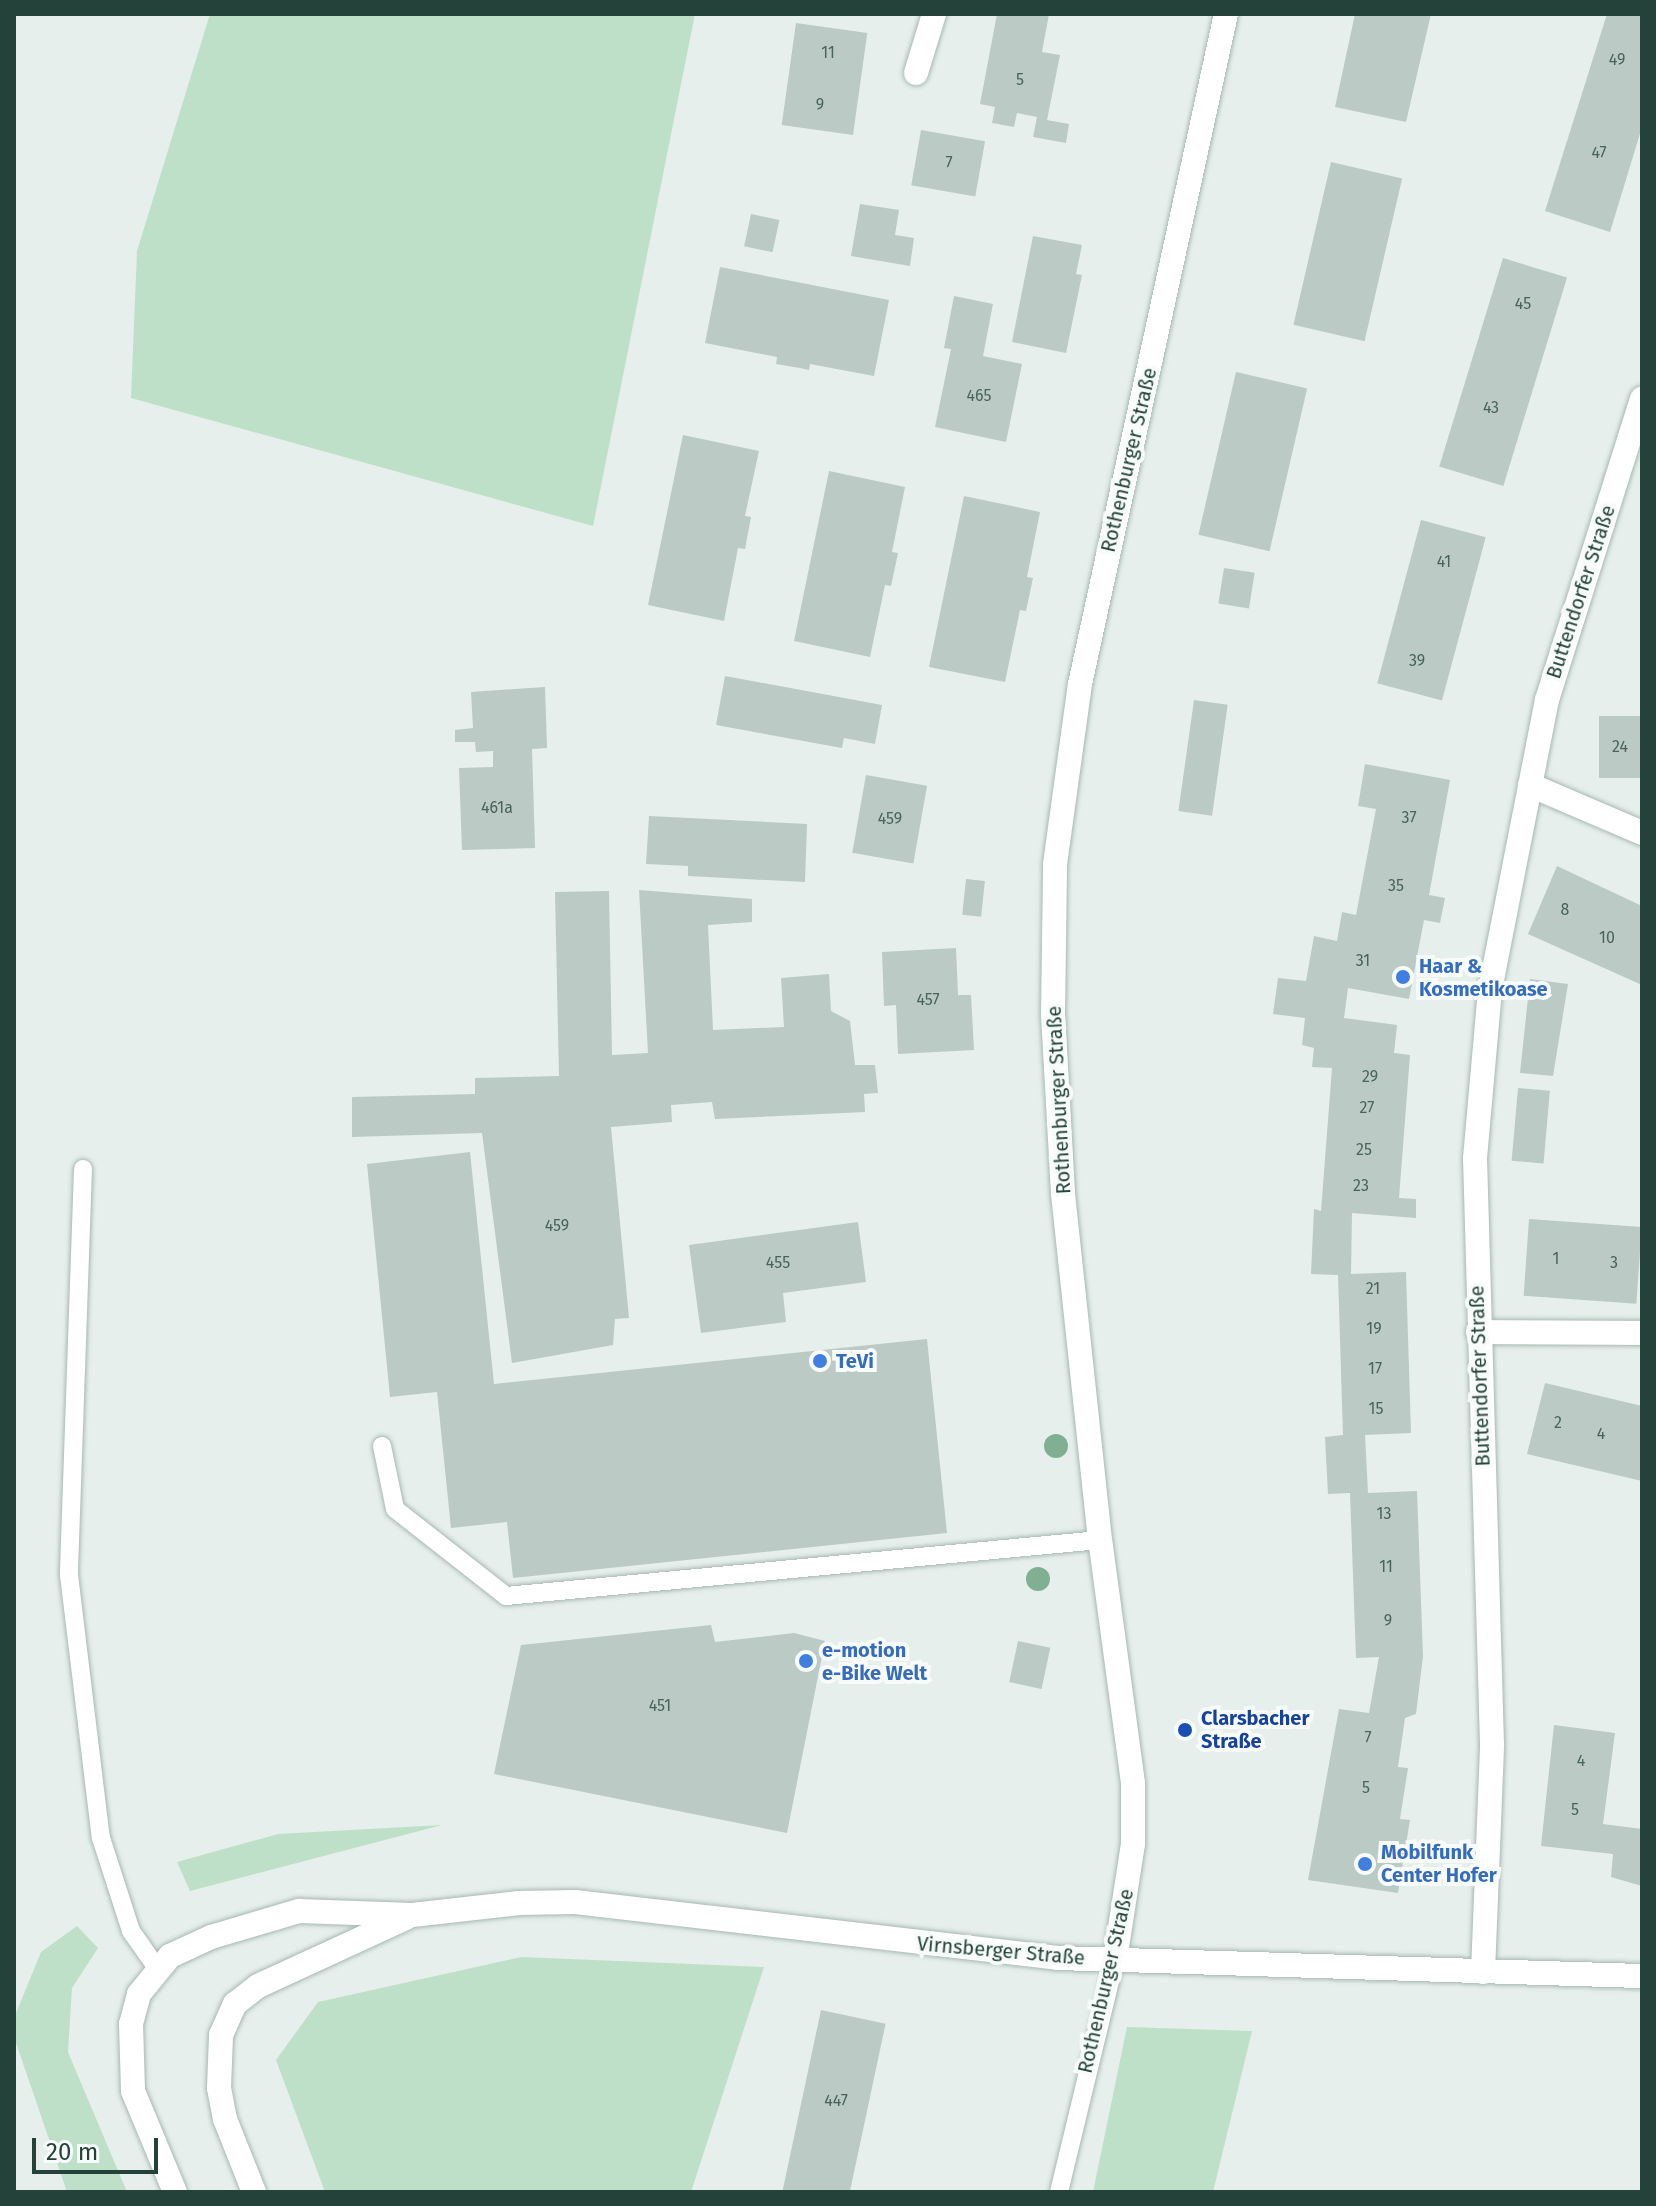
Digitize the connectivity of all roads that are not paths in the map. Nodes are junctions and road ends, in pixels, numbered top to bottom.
1 (934, 14) edge
2 (1226, 14) edge
3 (916, 73) dead end
4 (1642, 401) edge
5 (1530, 785) junction
6 (1642, 833) edge
7 (83, 1169) dead end
8 (1478, 1332) junction
9 (1642, 1333) edge
10 (382, 1446) dead end
11 (1100, 1540) junction
12 (412, 1915) junction
13 (1115, 1960) junction
14 (164, 1962) junction
15 (1483, 1972) junction
16 (1642, 1976) edge
17 (175, 2192) edge
18 (254, 2192) edge
19 (1059, 2192) edge

1 - 3 main road
2 - 11 main road, Rothenburger Straße
4 - 5 main road, Buttendorfer Straße
5 - 6 main road
5 - 8 main road, Buttendorfer Straße
7 - 14 lane
8 - 9 main road
8 - 15 main road, Buttendorfer Straße
10 - 11 lane
11 - 13 main road, Rothenburger Straße
12 - 13 main road, Virnsberger Straße
12 - 14 main road, Virnsberger Straße
12 - 18 main road, Virnsberger Straße
13 - 15 main road, Virnsberger Straße
13 - 19 lane, Rothenburger Straße
14 - 17 main road
15 - 16 main road, Virnsberger Straße

